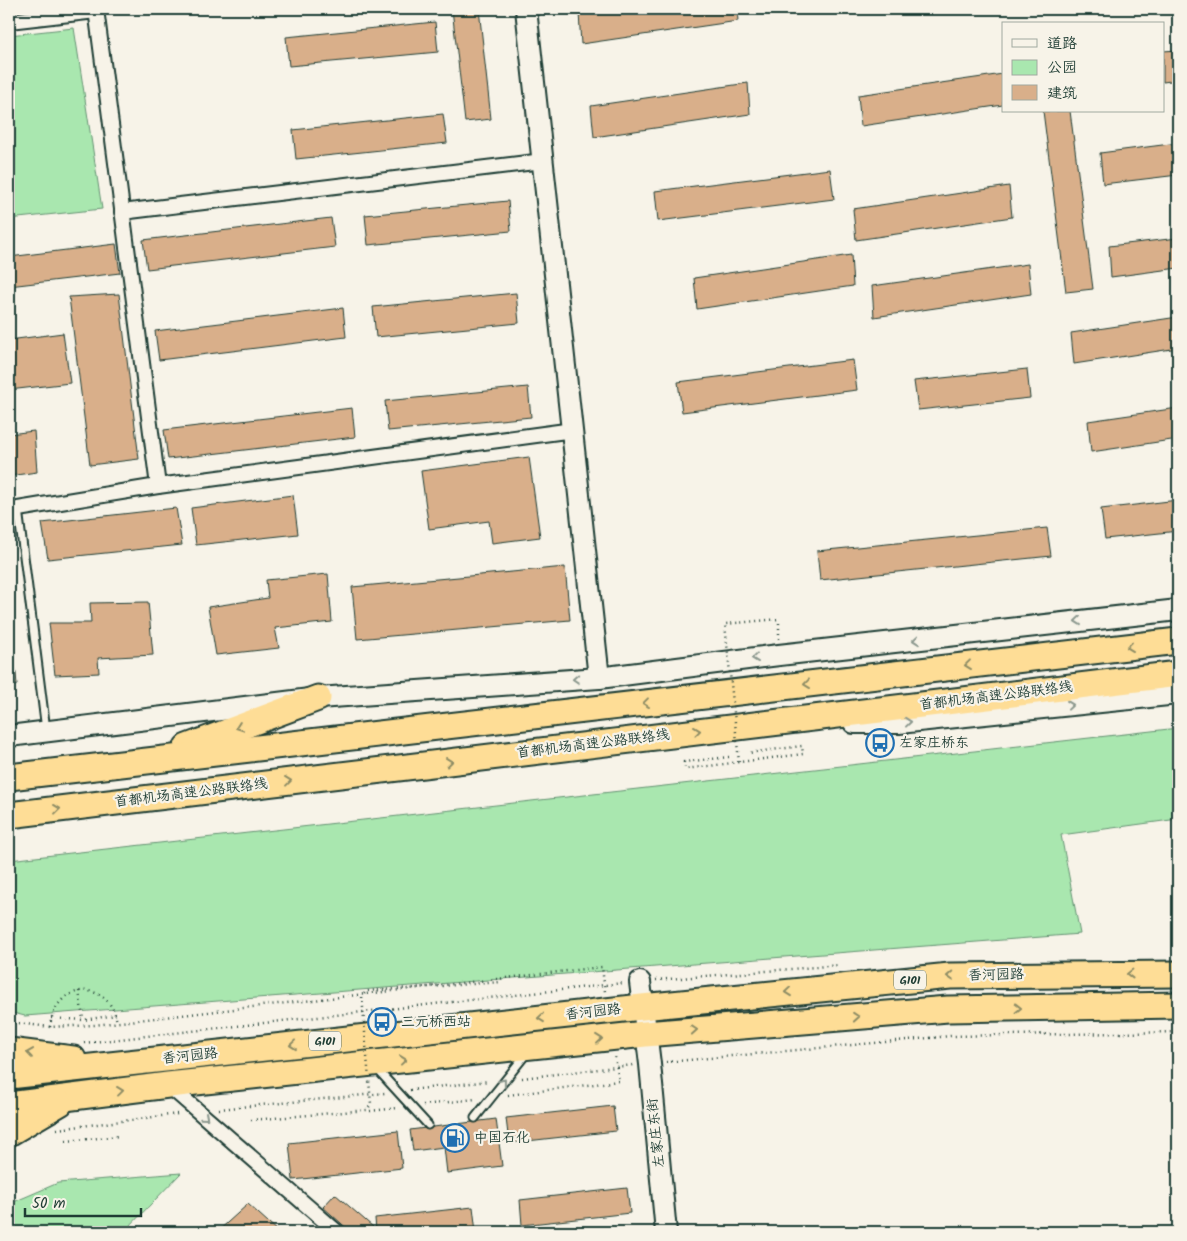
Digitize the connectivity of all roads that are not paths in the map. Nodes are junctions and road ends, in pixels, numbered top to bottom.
1 (526, 9) edge
2 (96, 10) edge
3 (9, 21) edge
4 (543, 161) junction
5 (122, 212) junction
6 (573, 430) junction
7 (158, 486) junction
8 (13, 510) edge
9 (1178, 610) edge
10 (1178, 641) edge
11 (1178, 674) edge
12 (599, 678) junction
13 (1178, 694) edge
14 (318, 698) junction
15 (754, 724) junction
16 (46, 731) junction
17 (9, 736) edge
18 (150, 760) junction
19 (9, 777) edge
20 (9, 815) edge
21 (1178, 974) edge
22 (640, 982) dead end
23 (1178, 1005) edge
24 (642, 1007) junction
25 (645, 1034) junction
26 (532, 1047) junction
27 (9, 1050) edge
28 (113, 1064) junction
29 (373, 1064) junction
30 (9, 1076) edge
31 (168, 1085) junction
32 (71, 1097) junction
33 (9, 1105) edge
34 (475, 1118) dead end
35 (428, 1125) dead end
36 (9, 1132) edge
37 (337, 1232) edge
38 (666, 1232) edge

1 - 4 main road
2 - 3 street
2 - 5 street
4 - 5 street
4 - 6 main road
5 - 7 street
6 - 7 street
6 - 12 main road
7 - 8 street
8 - 16 lane
9 -> 12 main road
10 -> 18 highway
11 - 15 highway, 首都机场高速公路联络线
12 -> 14 main road
15 -> 13 main road
14 - 16 main road
14 -> 18 highway
20 -> 15 highway, 首都机场高速公路联络线
16 - 17 main road
18 - 19 highway
21 -> 24 highway, 香河园路 / G101
22 - 24 main road, 左家庄东街
25 -> 23 highway, 香河园路 / G101
24 - 25 main road, 左家庄东街
24 -> 28 highway, 香河园路 / G101
26 -> 25 highway, 香河园路 / G101
25 - 38 main road, 左家庄东街
29 -> 26 highway, 香河园路 / G101
34 -> 26 lane
28 -> 27 highway
28 - 30 highway, 香河园路 / G101
29 - 31 highway, 香河园路 / G101
29 - 35 lane
32 -> 31 highway, 香河园路 / G101
31 -> 37 street
32 - 33 highway, 香河园路 / G101
32 - 36 highway

